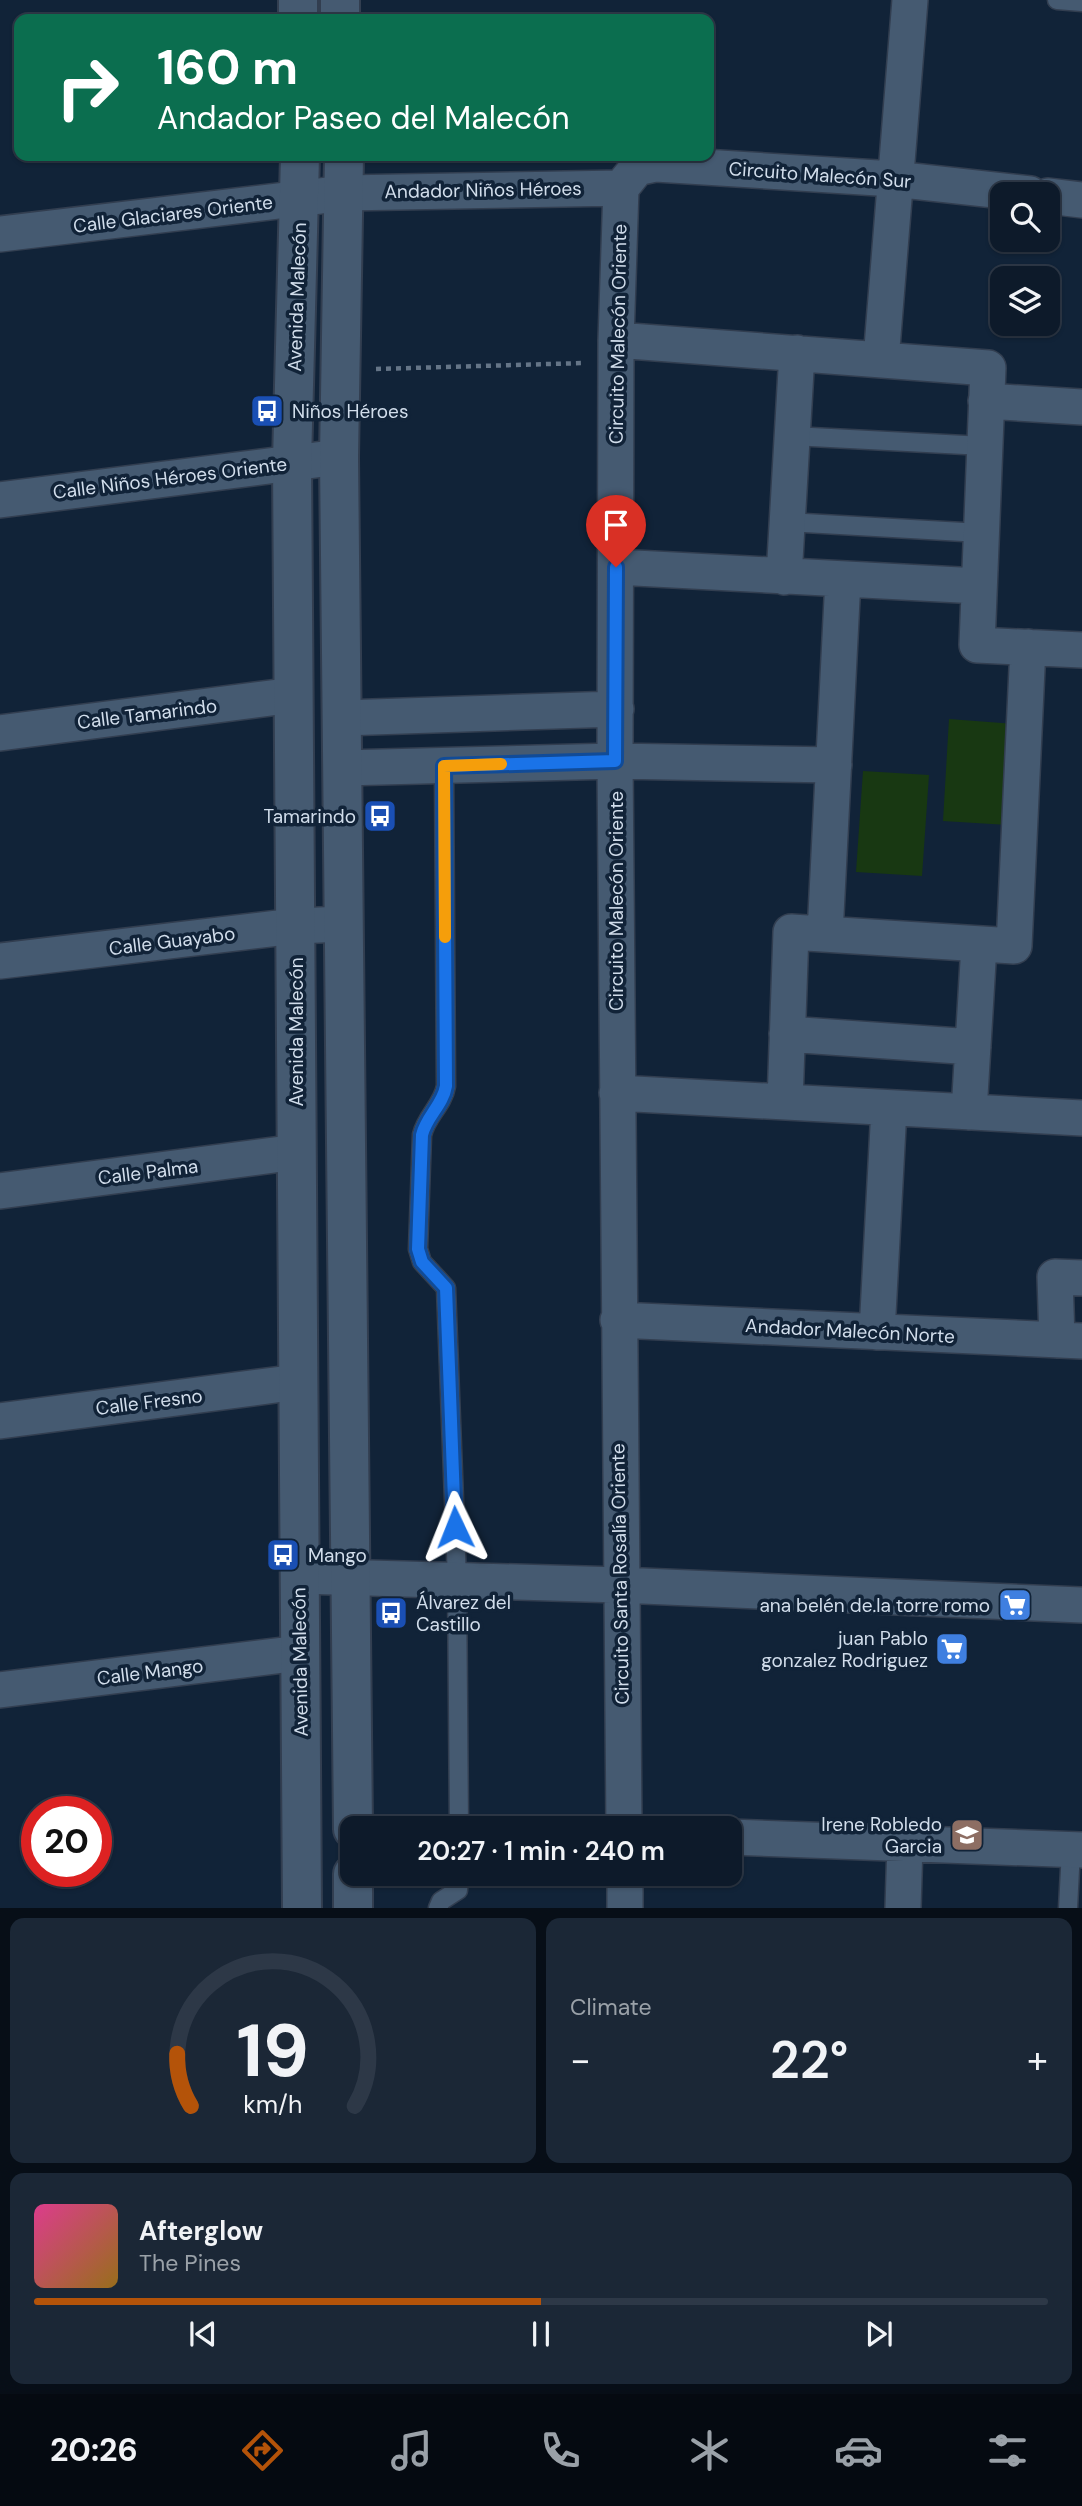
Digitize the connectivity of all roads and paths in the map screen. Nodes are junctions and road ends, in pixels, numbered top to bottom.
1 (910, 0) edge
2 (1057, 0) edge
3 (1082, 2) edge
4 (300, 161) edge
5 (344, 161) edge
6 (894, 179) junction
7 (621, 188) junction
8 (990, 190) edge
9 (345, 193) junction
10 (1060, 197) edge
11 (301, 199) junction
12 (1082, 200) edge
13 (0, 234) edge
14 (616, 351) junction
15 (797, 353) junction
16 (881, 360) junction
17 (341, 370) junction
18 (986, 401) junction
19 (1082, 407) edge
20 (792, 436) junction
21 (984, 446) junction
22 (339, 457) junction
23 (292, 462) junction
24 (0, 500) edge
25 (787, 522) junction
26 (981, 533) junction
27 (616, 567) junction
28 (784, 577) junction
29 (843, 579) junction
30 (979, 586) junction
31 (1028, 647) junction
32 (1082, 650) edge
33 (294, 695) junction
34 (617, 709) junction
35 (342, 718) junction
36 (0, 733) edge
37 (615, 761) junction
38 (834, 765) junction
39 (444, 766) junction
40 (342, 768) junction
41 (344, 924) junction
42 (295, 926) junction
43 (825, 934) junction
44 (979, 945) junction
45 (0, 961) edge
46 (787, 1034) junction
47 (973, 1047) junction
48 (617, 1093) junction
49 (785, 1102) junction
50 (889, 1108) junction
51 (969, 1112) junction
52 (1082, 1118) edge
53 (296, 1152) junction
54 (0, 1191) edge
55 (1082, 1278) edge
56 (618, 1320) junction
57 (877, 1332) junction
58 (1069, 1341) edge
59 (298, 1382) junction
60 (0, 1421) edge
61 (299, 1576) junction
62 (351, 1577) junction
63 (457, 1580) junction
64 (620, 1585) junction
65 (1082, 1605) edge
66 (300, 1653) junction
67 (0, 1690) edge
68 (353, 1816) edge
69 (458, 1816) edge
70 (624, 1816) edge
71 (742, 1837) edge
72 (905, 1844) junction
73 (1077, 1850) edge
74 (353, 1886) edge
75 (458, 1886) edge
76 (625, 1886) edge
77 (302, 1908) edge
78 (353, 1908) edge
79 (438, 1908) edge
80 (625, 1908) edge
81 (903, 1908) edge
82 (1068, 1908) edge

1 - 6 street
2 - 3 lane
4 - 11 street, Avenida Malecón
5 - 9 street
6 - 7 street, Circuito Malecón Sur
6 - 8 street, Circuito Malecón Sur
6 - 16 street
7 - 9 street, Andador Niños Héroes
7 - 14 street, Circuito Malecón Oriente
9 - 11 street, Calle Glaciares Oriente
9 - 17 street
10 - 12 street
11 - 13 street, Calle Glaciares Oriente
11 - 23 street, Avenida Malecón
14 - 15 street
14 - 17 path
14 - 27 street, Circuito Malecón Oriente
15 - 16 street
15 - 20 street
16 - 18 street
17 - 22 street
18 - 19 street
18 - 21 street
20 - 21 lane
20 - 25 street
21 - 26 street
22 - 23 street, Calle Niños Héroes Oriente
22 - 35 street
23 - 24 street, Calle Niños Héroes Oriente
23 - 33 street, Avenida Malecón
25 - 26 lane
25 - 28 street
26 - 30 street
27 - 28 street
27 - 34 street, Circuito Malecón Oriente
28 - 29 street
29 - 30 street
29 - 38 street
30 - 31 street
31 - 32 street
31 - 44 street
33 - 36 street, Calle Tamarindo
33 - 42 street, Avenida Malecón
34 - 35 street
34 - 37 street, Circuito Malecón Oriente
35 - 40 street
37 - 38 street
37 - 39 street
37 - 48 street, Circuito Malecón Oriente
38 - 43 street
39 - 40 street
39 - 63 lane
40 - 41 street
41 - 42 street, Calle Guayabo
41 - 62 street
42 - 45 street, Calle Guayabo
42 - 53 street, Avenida Malecón
43 - 44 street
43 - 46 street
44 - 47 street
46 - 47 street
46 - 49 street
47 - 51 street
48 - 49 street
48 - 56 street, Circuito Malecón Oriente
49 - 50 street
50 - 51 street
50 - 57 street
51 - 52 street
53 - 54 street, Calle Palma
53 - 59 street, Avenida Malecón
55 - 58 street
56 - 57 street, Andador Malecón Norte
56 - 64 street, Circuito Santa Rosalía Oriente
57 - 58 street, Andador Malecón Norte
59 - 60 street, Calle Fresno
59 - 61 street, Avenida Malecón
61 - 62 street
61 - 66 street, Avenida Malecón
62 - 63 street
62 - 68 street
63 - 64 street
63 - 69 lane
64 - 65 street
64 - 70 street, Circuito Santa Rosalía Oriente
66 - 67 street, Calle Mango
66 - 77 street, Avenida Malecón
71 - 72 street
72 - 73 street
72 - 81 street
73 - 82 lane
74 - 78 street
75 - 79 lane
76 - 80 street

